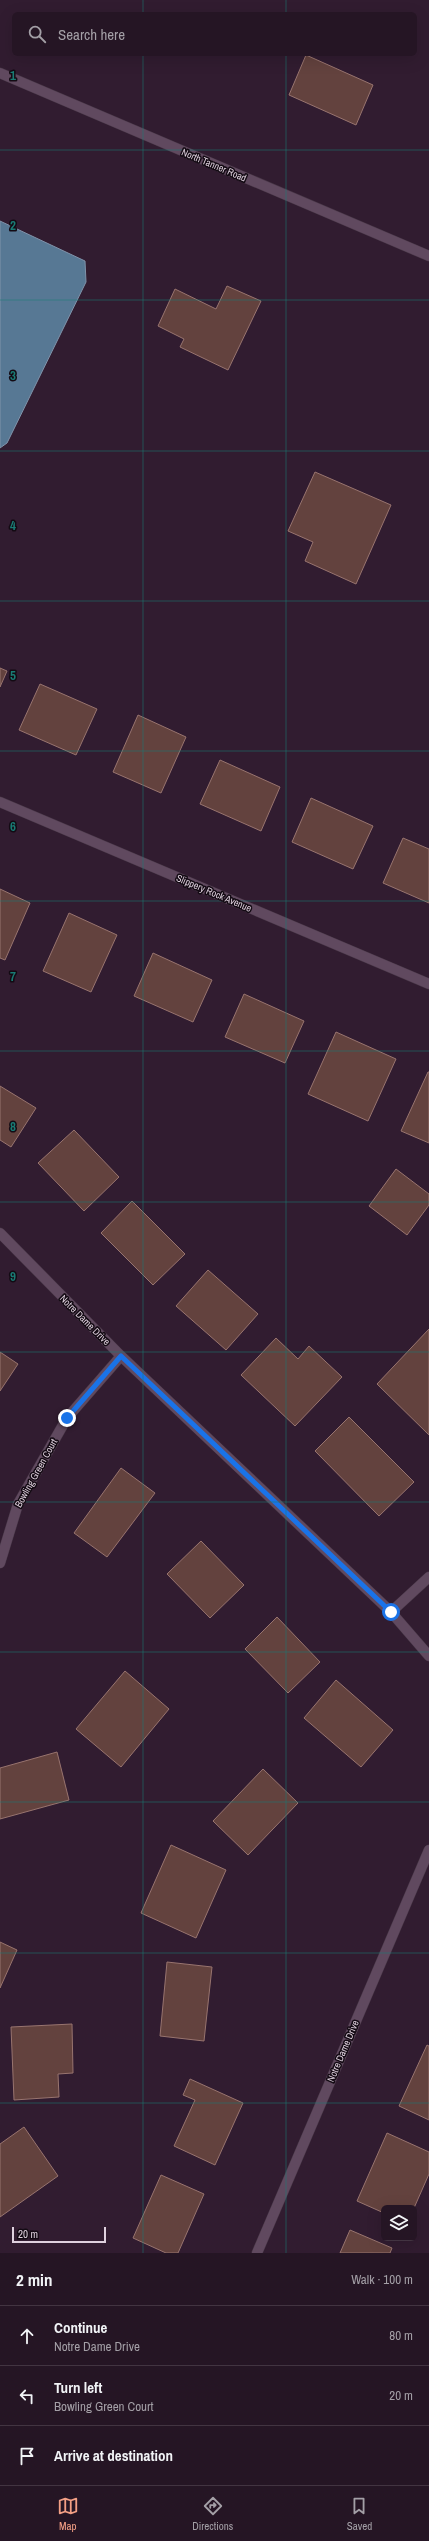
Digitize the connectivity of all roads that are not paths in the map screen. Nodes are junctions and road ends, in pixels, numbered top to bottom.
1 (0, 73) edge
2 (429, 256) edge
3 (0, 802) edge
4 (429, 984) edge
5 (0, 1233) edge
6 (121, 1356) junction
7 (0, 1563) edge
8 (429, 1577) edge
9 (391, 1612) junction
10 (429, 1656) edge
11 (429, 1850) edge
12 (257, 2253) edge

1 - 2 street, North Tanner Road
3 - 4 street, Slippery Rock Avenue
5 - 6 street, Notre Dame Drive
6 - 7 street, Bowling Green Court
6 - 9 street, Notre Dame Drive
8 - 9 street
9 - 10 street, Notre Dame Drive
11 - 12 street, Notre Dame Drive

